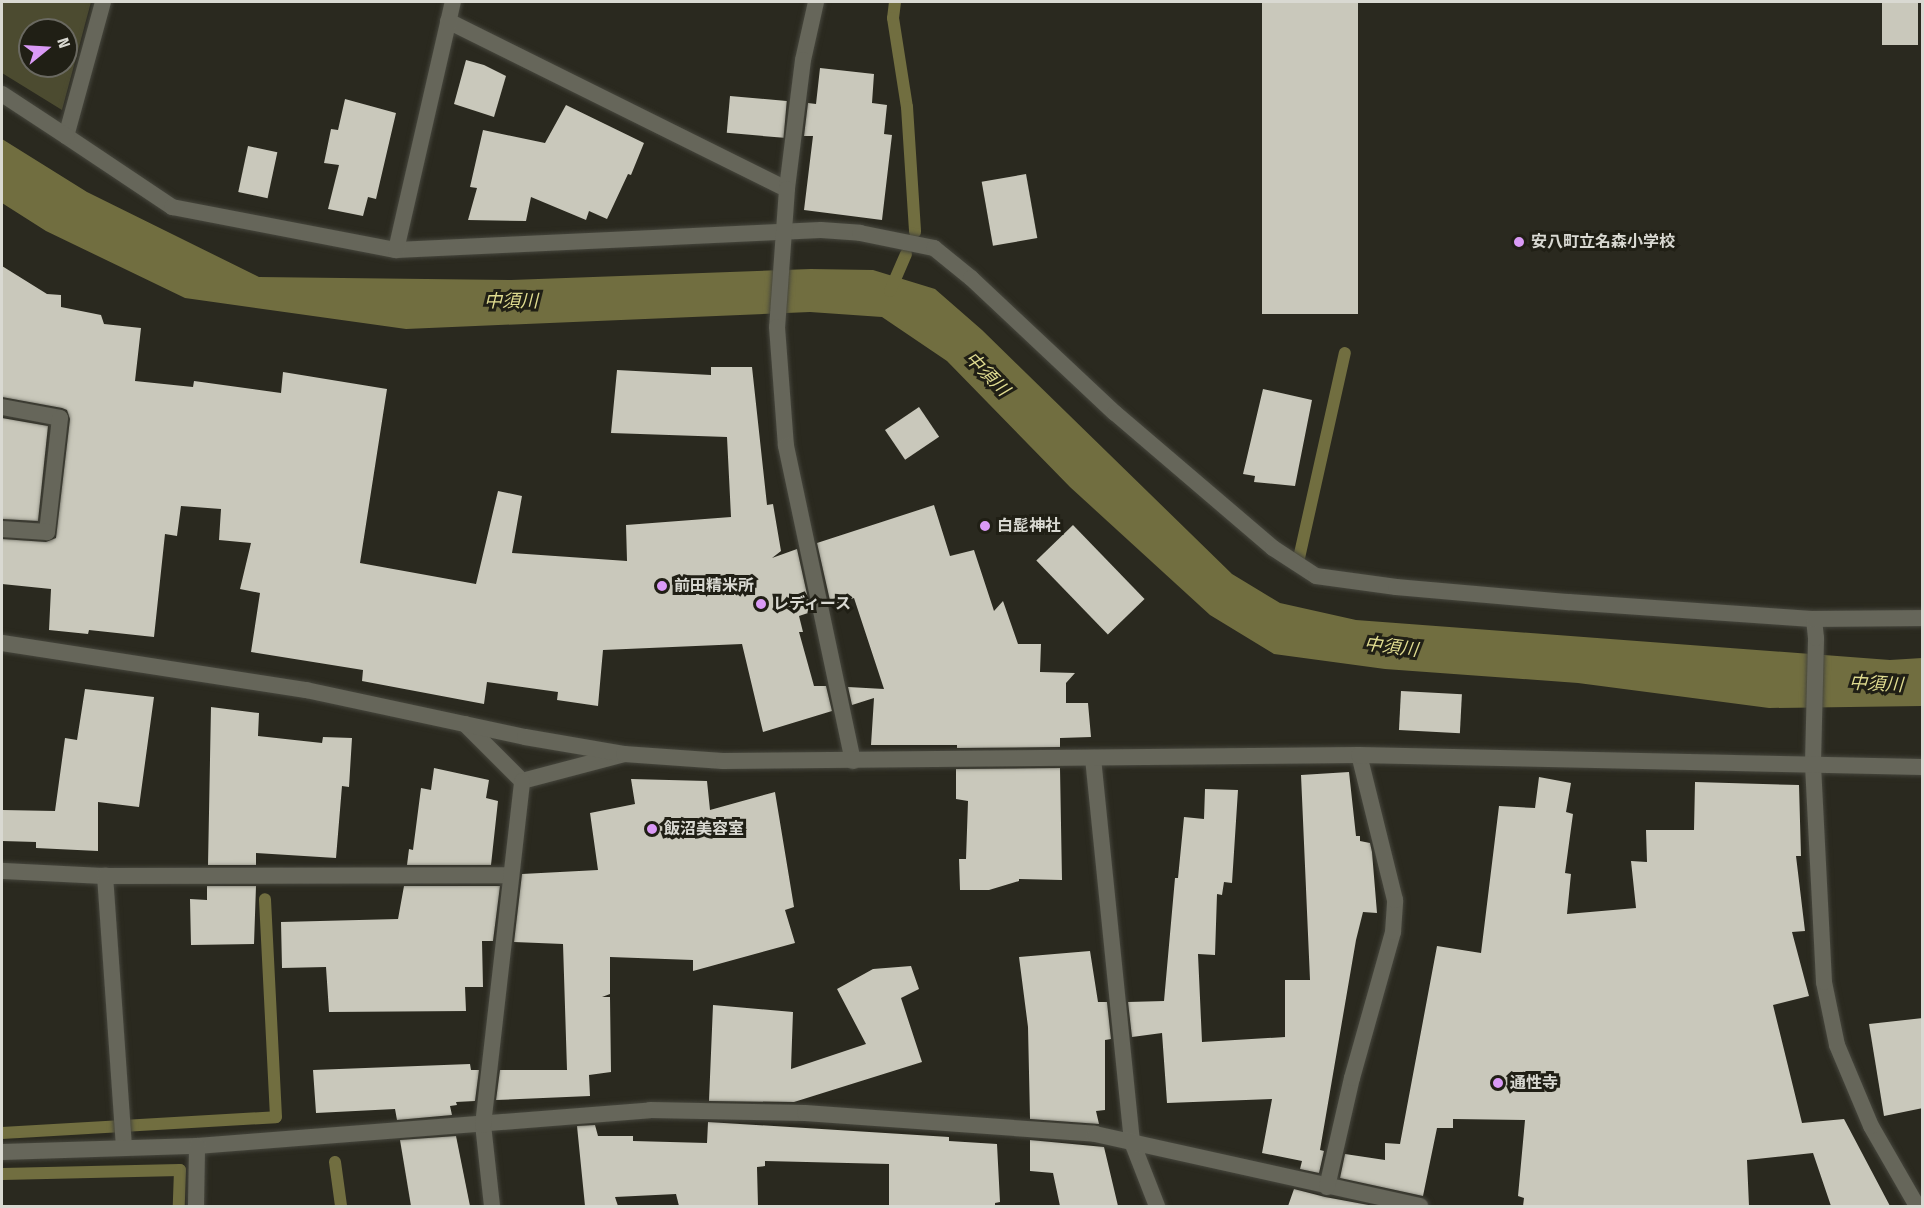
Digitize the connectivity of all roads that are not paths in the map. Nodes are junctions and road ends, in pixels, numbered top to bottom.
1 (103, 2) edge
2 (453, 2) edge
3 (816, 2) edge
4 (448, 21) junction
5 (2, 94) edge
6 (66, 136) junction
7 (787, 189) junction
8 (783, 233) junction
9 (396, 250) junction
10 (2, 407) edge
11 (2, 529) edge
12 (1923, 618) edge
13 (1814, 619) junction
14 (2, 643) edge
15 (465, 724) junction
16 (624, 754) junction
17 (1359, 755) junction
18 (1093, 758) junction
19 (853, 761) junction
20 (1812, 763) junction
21 (1923, 767) edge
22 (522, 781) junction
23 (2, 871) edge
24 (509, 875) junction
25 (105, 876) junction
26 (483, 1125) junction
27 (1132, 1142) junction
28 (197, 1146) junction
29 (124, 1147) junction
30 (2, 1152) edge
31 (1327, 1187) junction
32 (196, 1206) edge
33 (492, 1206) edge
34 (1157, 1206) edge
35 (1420, 1206) edge
36 (1917, 1206) edge

1 - 6 street
2 - 4 street
3 - 7 street
4 - 7 street
4 - 9 street
5 - 6 street
6 - 9 street
7 - 8 street
8 - 9 street
8 - 13 street
8 - 19 street
10 - 11 street
12 - 13 street
13 - 20 street
14 - 15 street
15 - 16 street
15 - 22 street
16 - 19 street
16 - 22 street
17 - 18 street
17 - 20 street
17 - 31 street
18 - 19 street
18 - 27 street
20 - 21 street
20 - 36 street
22 - 24 street
23 - 25 street
24 - 25 street
24 - 26 street
25 - 29 street
26 - 27 street
26 - 28 street
26 - 33 street
27 - 31 street
27 - 34 street
28 - 29 street
28 - 32 street
29 - 30 street
31 - 35 street

